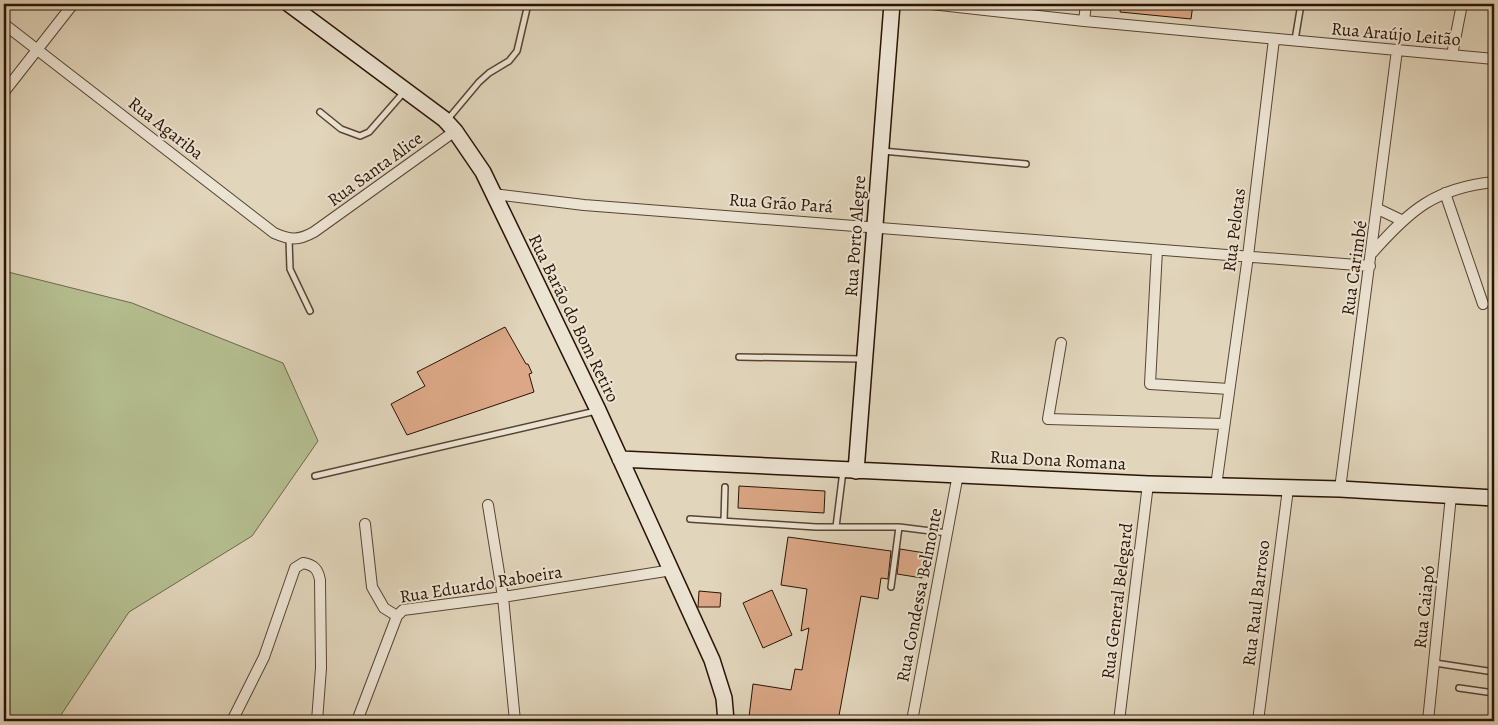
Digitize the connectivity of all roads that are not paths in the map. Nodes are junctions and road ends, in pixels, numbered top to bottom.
1 (73, 4) edge
2 (289, 4) edge
3 (528, 4) edge
4 (892, 4) edge
5 (931, 4) edge
6 (1086, 4) edge
7 (1301, 4) edge
8 (1462, 4) edge
9 (982, 7) edge
10 (1027, 9) edge
11 (305, 10) edge
12 (1084, 21) junction
13 (4, 24) edge
14 (1274, 39) junction
15 (1295, 41) junction
16 (37, 49) junction
17 (1398, 50) junction
18 (1452, 54) junction
19 (1494, 59) edge
20 (405, 90) junction
21 (4, 92) edge
22 (320, 112) dead end
23 (450, 126) junction
24 (881, 151) junction
25 (1026, 164) dead end
26 (1494, 182) edge
27 (1445, 193) junction
28 (493, 194) junction
29 (1378, 210) junction
30 (1401, 220) junction
31 (875, 226) junction
32 (289, 239) junction
33 (1157, 250) junction
34 (1372, 253) junction
35 (1248, 256) junction
36 (1370, 266) junction
37 (1483, 304) dead end
38 (310, 311) dead end
39 (1061, 343) dead end
40 (739, 357) dead end
41 (865, 359) junction
42 (1229, 389) junction
43 (598, 410) junction
44 (1224, 424) junction
45 (620, 459) junction
46 (850, 470) junction
47 (958, 474) junction
48 (315, 476) dead end
49 (1148, 484) junction
50 (1216, 486) junction
51 (725, 487) dead end
52 (1288, 489) junction
53 (1340, 489) junction
54 (1451, 496) junction
55 (1494, 498) edge
56 (488, 505) dead end
57 (690, 520) dead end
58 (724, 521) junction
59 (365, 524) dead end
60 (899, 527) junction
61 (836, 528) junction
62 (947, 533) junction
63 (672, 570) junction
64 (891, 588) dead end
65 (503, 597) junction
66 (397, 616) junction
67 (1435, 663) junction
68 (1494, 672) edge
69 (1459, 688) dead end
70 (1494, 693) edge
71 (232, 721) edge
72 (316, 721) edge
73 (357, 721) edge
74 (515, 721) edge
75 (726, 721) edge
76 (912, 721) edge
77 (1119, 721) edge
78 (1258, 721) edge
79 (1428, 721) edge

1 - 16 street
2 - 11 street, Rua Barão do Bom Retiro
3 - 23 lane
4 - 24 street, Rua Porto Alegre
5 - 9 street, Rua Araújo Leitão
6 - 12 street
7 - 15 lane
8 - 18 street
9 - 10 street, Rua Araújo Leitão
10 - 12 street, Rua Araújo Leitão
11 - 20 street, Rua Barão do Bom Retiro
12 - 14 street, Rua Araújo Leitão
13 - 16 street, Rua Agariba
14 - 15 street, Rua Araújo Leitão
14 - 35 street, Rua Pelotas
15 - 17 street, Rua Araújo Leitão
16 - 21 street
16 - 32 street, Rua Agariba
17 - 18 street, Rua Araújo Leitão
17 - 29 street, Rua Carimbé
18 - 19 street, Rua Araújo Leitão
20 - 22 lane
20 - 23 street, Rua Barão do Bom Retiro
23 - 28 street, Rua Barão do Bom Retiro
23 - 32 street, Rua Santa Alice
24 - 25 lane
24 - 31 street, Rua Porto Alegre
26 - 27 street
27 - 30 street
27 - 37 street
28 - 31 street, Rua Grão Pará
28 - 43 street, Rua Barão do Bom Retiro
29 - 30 street
29 - 34 street, Rua Carimbé
30 - 34 street
31 - 33 street, Rua Grão Pará
31 - 41 street, Rua Porto Alegre
32 - 38 lane
33 - 35 street, Rua Grão Pará
33 - 42 street
34 - 36 street, Rua Carimbé
35 - 36 street, Rua Grão Pará
35 - 42 street, Rua Pelotas
36 - 53 street, Rua Carimbé
39 - 44 street
40 - 41 lane
41 - 46 street, Rua Porto Alegre
42 - 44 street, Rua Pelotas
43 - 45 street, Rua Barão do Bom Retiro
43 - 48 lane
44 - 50 street, Rua Pelotas
45 - 46 street, Rua Dona Romana
45 - 63 street, Rua Barão do Bom Retiro
46 - 47 street, Rua Dona Romana
46 - 61 lane
47 - 49 street, Rua Dona Romana
47 - 62 street, Rua Condessa Belmonte
49 - 50 street, Rua Dona Romana
49 - 77 street, Rua General Belegard
50 - 52 street, Rua Dona Romana
51 - 58 lane
52 - 53 street, Rua Dona Romana
52 - 78 street, Rua Raul Barroso
53 - 54 street, Rua Dona Romana
54 - 55 street, Rua Dona Romana
54 - 67 street, Rua Caiapó
56 - 65 street
57 - 58 lane
58 - 61 lane
59 - 66 street, Rua Eduardo Raboeira
60 - 61 lane
60 - 62 lane
60 - 64 lane
62 - 76 street, Rua Condessa Belmonte
63 - 65 street, Rua Eduardo Raboeira
63 - 75 street, Rua Barão do Bom Retiro
65 - 66 street, Rua Eduardo Raboeira
65 - 74 street
66 - 73 street
67 - 68 lane
67 - 79 street, Rua Caiapó
69 - 70 lane
71 - 72 street

